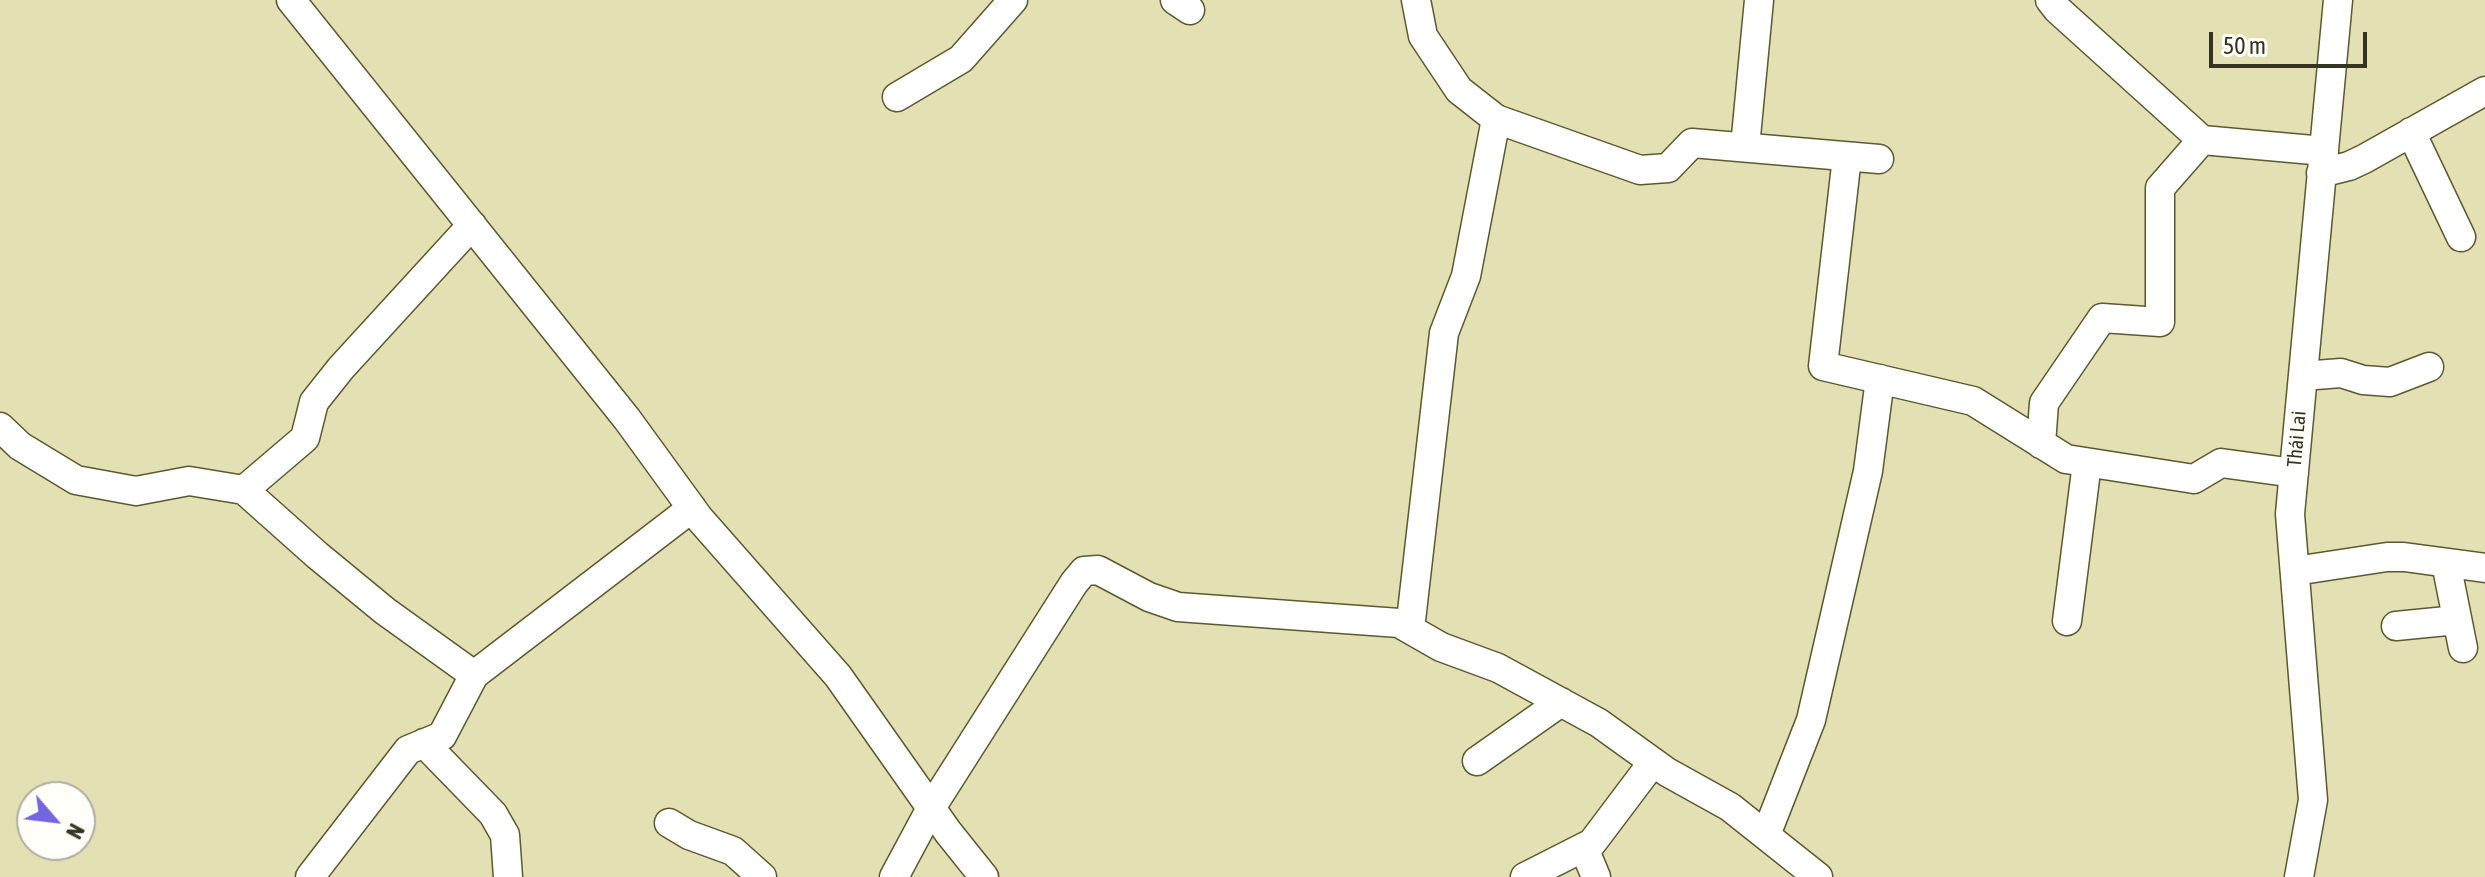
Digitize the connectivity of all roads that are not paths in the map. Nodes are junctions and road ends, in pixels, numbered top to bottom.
1 (291, 0) edge
2 (1013, 0) edge
3 (1416, 0) edge
4 (1759, 0) edge
5 (2050, 0) edge
6 (2338, 0) edge
7 (2485, 91) edge
8 (897, 97) dead end
9 (1496, 119) junction
10 (2411, 132) junction
11 (2202, 140) junction
12 (1745, 147) junction
13 (1847, 157) junction
14 (1879, 159) dead end
15 (2323, 162) junction
16 (472, 225) junction
17 (2461, 237) dead end
18 (2429, 367) dead end
19 (2303, 376) junction
20 (1880, 379) junction
21 (0, 427) edge
22 (2041, 444) junction
23 (2087, 463) junction
24 (2294, 473) junction
25 (244, 490) junction
26 (692, 508) junction
27 (2446, 563) junction
28 (2485, 568) edge
29 (2295, 571) junction
30 (2457, 620) junction
31 (2067, 621) dead end
32 (2396, 626) dead end
33 (1410, 629) junction
34 (2463, 648) dead end
35 (474, 675) junction
36 (1561, 702) junction
37 (424, 743) junction
38 (1477, 761) dead end
39 (1653, 762) junction
40 (931, 808) junction
41 (669, 823) dead end
42 (1766, 835) junction
43 (1584, 848) junction
44 (310, 877) edge
45 (508, 877) edge
46 (762, 877) edge
47 (894, 877) edge
48 (984, 877) edge
49 (1525, 877) edge
50 (1596, 877) edge
51 (1818, 877) edge
52 (2299, 877) edge

1 - 16 street
2 - 8 street
3 - 9 street
4 - 12 street
5 - 11 street
6 - 15 street, Thái Lai
7 - 10 street
9 - 12 street
9 - 33 street
10 - 15 street
10 - 17 street
11 - 15 street
11 - 22 street
12 - 13 street
13 - 14 street
13 - 20 street
15 - 19 street, Thái Lai
16 - 25 street
16 - 26 street
18 - 19 street
19 - 24 street, Thái Lai
20 - 22 street
20 - 42 street
21 - 25 street
22 - 23 street
23 - 24 street
23 - 31 street
24 - 29 street, Thái Lai
25 - 35 street
26 - 35 street
26 - 40 street
27 - 28 street
27 - 29 street
27 - 30 street
29 - 52 street, Thái Lai
30 - 32 street
30 - 34 street
33 - 36 street
33 - 40 street
35 - 37 street
36 - 38 street
36 - 39 street
37 - 44 street
37 - 45 street
39 - 42 street
39 - 43 street
40 - 47 street
40 - 48 street
41 - 46 street
42 - 51 street
43 - 49 street
43 - 50 street

